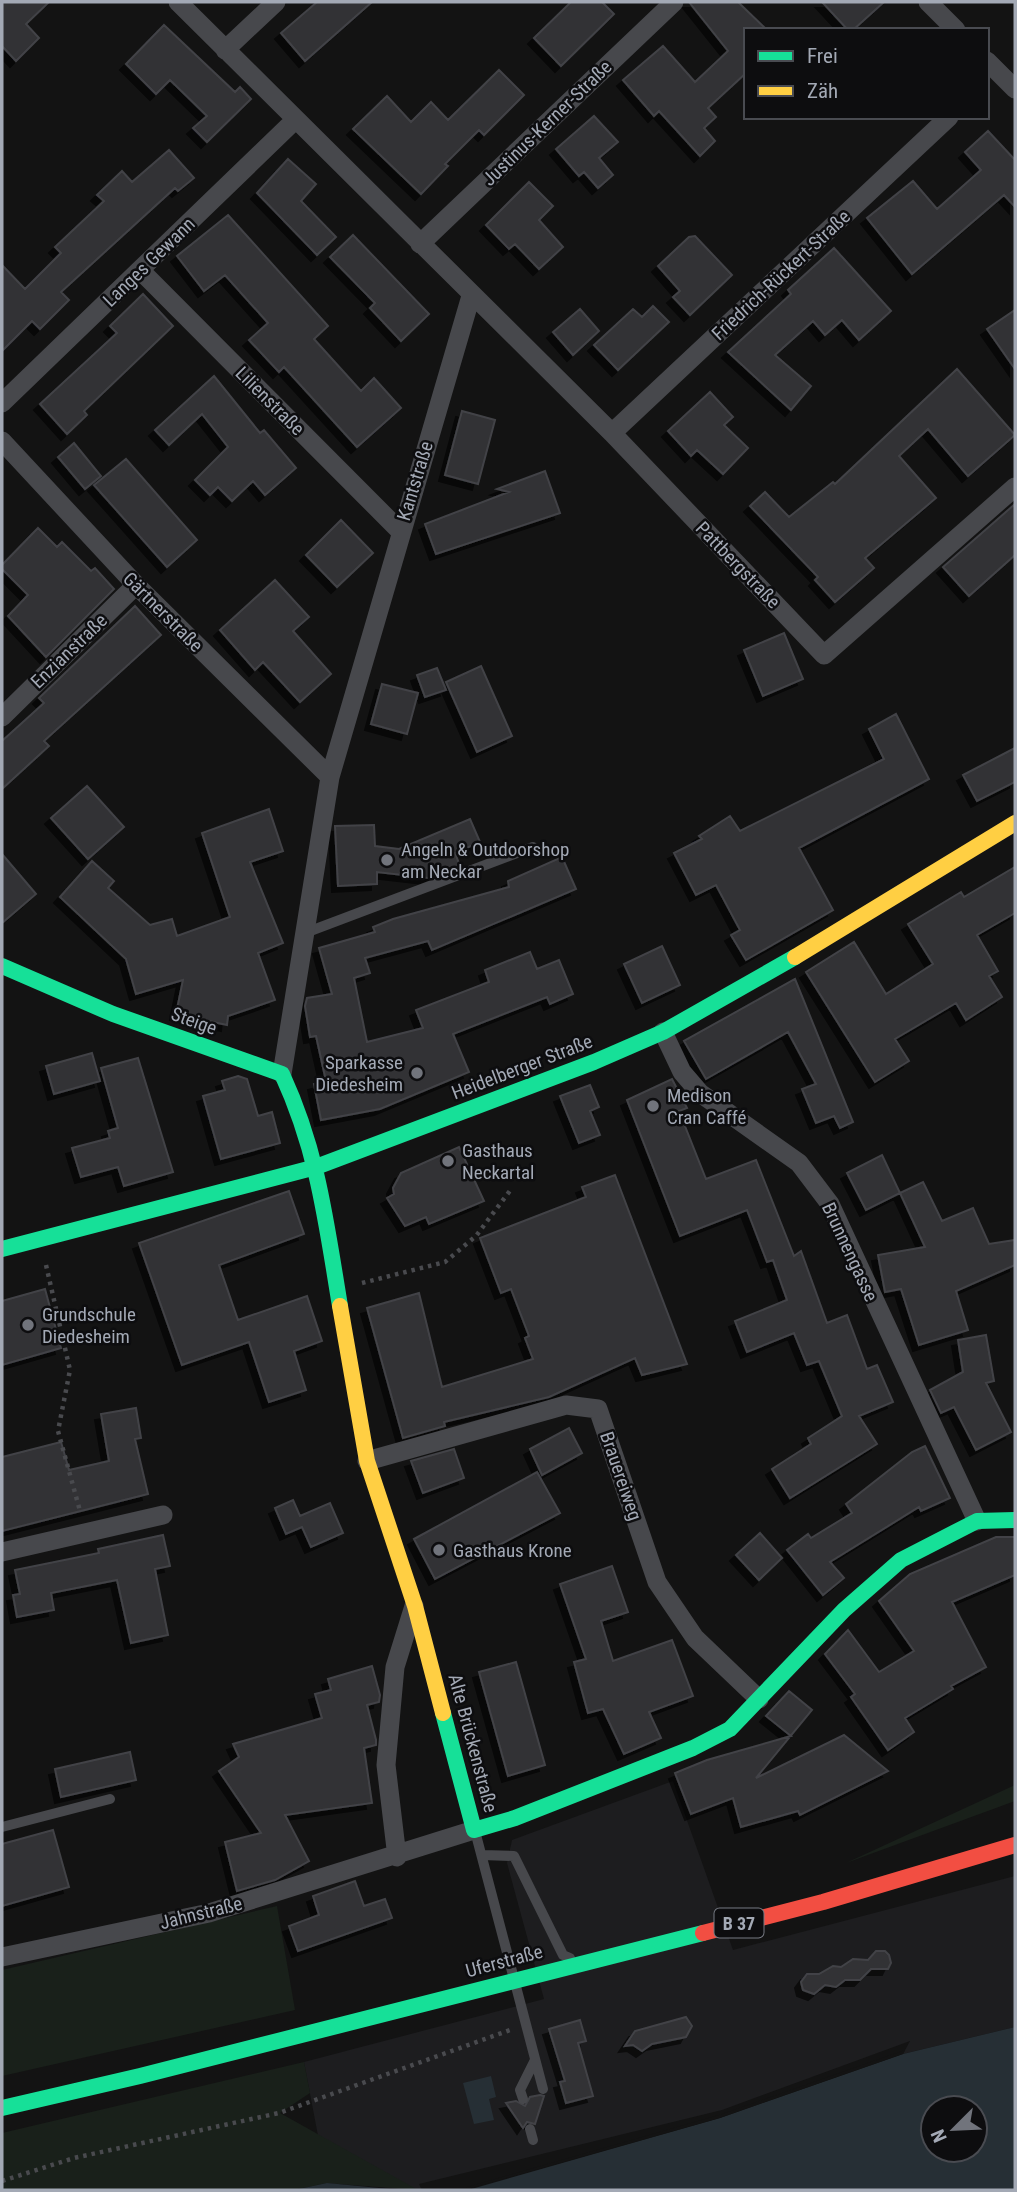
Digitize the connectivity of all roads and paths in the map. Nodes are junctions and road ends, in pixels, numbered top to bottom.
1 (178, 2) edge
2 (276, 2) edge
3 (674, 2) edge
4 (928, 2) edge
5 (954, 28) edge
6 (225, 50) junction
7 (991, 71) edge
8 (1015, 89) edge
9 (947, 119) edge
10 (295, 120) junction
11 (420, 244) junction
12 (141, 271) junction
13 (471, 296) junction
14 (2, 402) edge
15 (612, 433) junction
16 (2, 441) edge
17 (1015, 487) edge
18 (400, 531) junction
19 (136, 586) junction
20 (2, 717) edge
21 (330, 777) junction
22 (1015, 823) edge
23 (533, 847) dead end
24 (304, 933) junction
25 (2, 966) edge
26 (663, 1031) junction
27 (282, 1074) junction
28 (316, 1167) junction
29 (512, 1188) dead end
30 (41, 1239) junction
31 (2, 1249) edge
32 (337, 1288) junction
33 (368, 1461) junction
34 (163, 1515) dead end
35 (1015, 1520) edge
36 (977, 1521) junction
37 (86, 1532) junction
38 (2, 1552) edge
39 (415, 1606) junction
40 (759, 1699) junction
41 (110, 1800) dead end
42 (2, 1827) edge
43 (474, 1830) junction
44 (1015, 1844) edge
45 (482, 1855) junction
46 (397, 1857) junction
47 (2, 1957) edge
48 (526, 2024) junction
49 (536, 2060) junction
50 (543, 2090) dead end
51 (523, 2099) dead end
52 (2, 2108) edge
53 (530, 2129) dead end
54 (533, 2140) dead end
55 (2, 2181) edge

1 - 6 street
2 - 6 street
3 - 11 street, Justinus-Kerner-Straße
4 - 5 street
6 - 10 street
7 - 8 street
9 - 15 street, Friedrich-Rückert-Straße
10 - 11 street
10 - 12 street, Langes Gewann
11 - 13 street
12 - 14 street, Langes Gewann
12 - 18 street, Lilienstraße
13 - 15 street, Pattbergstraße
13 - 18 street, Kantstraße
15 - 17 street, Pattbergstraße
16 - 19 street, Gärtnerstraße
18 - 21 street, Kantstraße
19 - 20 street, Enzianstraße
19 - 21 street, Gärtnerstraße
21 - 24 street, Kantstraße
22 - 26 street, Heidelberger Straße
23 - 24 lane
24 - 27 street, Kantstraße
25 - 27 street, Steige
26 - 28 street, Heidelberger Straße
26 - 36 street, Brunnengasse
27 - 28 street
28 - 30 street, Heidelberger Straße
28 - 32 street, Alte Brückenstraße
29 - 32 path
30 - 31 street, Heidelberger Straße
30 - 37 path
32 - 33 street, Alte Brückenstraße
33 - 39 street, Alte Brückenstraße
33 - 40 street, Brauereiweg
34 - 37 street
35 - 36 street, Alte Brückenstraße
36 - 40 street, Alte Brückenstraße
37 - 38 street
39 - 43 street, Alte Brückenstraße
39 - 46 street
40 - 43 street, Alte Brückenstraße
41 - 42 lane
43 - 45 lane
43 - 46 street, Jahnstraße
44 - 45 lane
44 - 52 street, Uferstraße / B 37
45 - 48 lane
46 - 47 street, Jahnstraße
48 - 49 lane
48 - 55 path
49 - 50 lane
49 - 51 lane
53 - 54 lane

